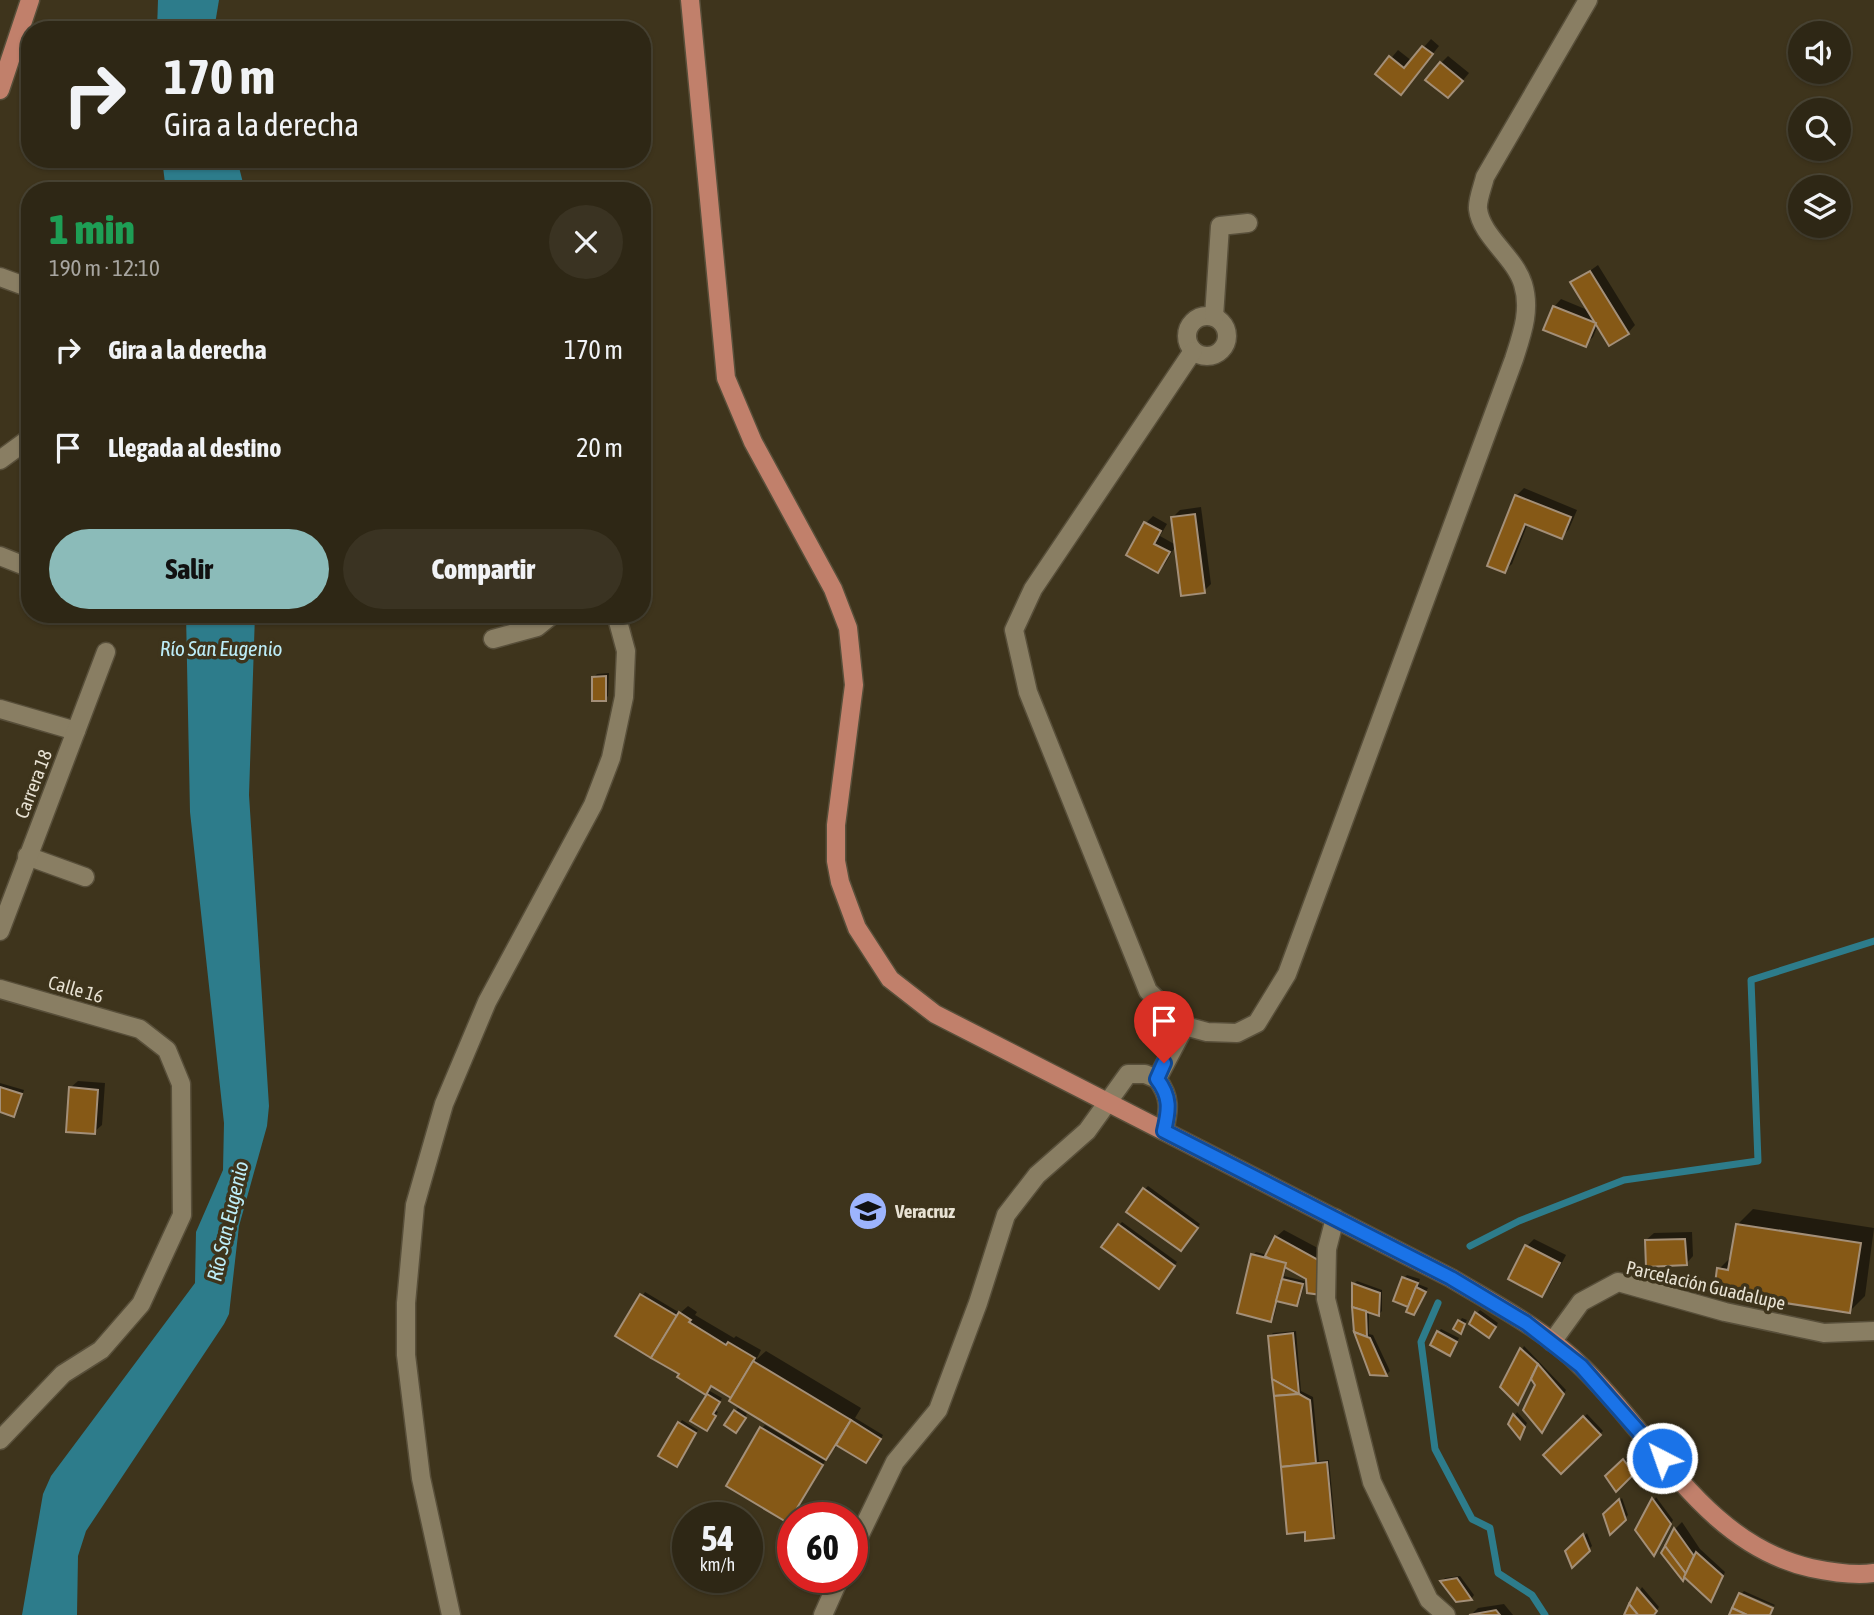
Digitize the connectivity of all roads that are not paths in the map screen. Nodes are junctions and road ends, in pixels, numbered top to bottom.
1 (30, 0) edge
2 (690, 0) edge
3 (1588, 0) edge
4 (23, 21) edge
5 (21, 27) edge
6 (0, 90) edge
7 (1248, 223) dead end
8 (0, 277) edge
9 (21, 285) edge
10 (1214, 317) junction
11 (1193, 351) junction
12 (21, 445) edge
13 (0, 460) edge
14 (0, 556) edge
15 (21, 564) edge
16 (541, 623) edge
17 (618, 623) edge
18 (493, 639) dead end
19 (106, 652) dead end
20 (0, 709) edge
21 (76, 731) junction
22 (27, 856) junction
23 (85, 877) dead end
24 (0, 931) edge
25 (0, 989) edge
26 (1185, 1026) junction
27 (1157, 1079) junction
28 (1107, 1102) junction
29 (1164, 1131) junction
30 (1335, 1218) junction
31 (1874, 1331) edge
32 (1552, 1342) junction
33 (0, 1440) edge
34 (868, 1517) edge
35 (1874, 1573) edge
36 (833, 1593) edge
37 (451, 1615) edge
38 (823, 1615) edge
39 (1446, 1615) edge

1 - 4 main road
2 - 28 main road
3 - 26 street
5 - 6 main road
7 - 10 street
8 - 9 street
10 - 11 street
10 - 11 street
11 - 26 street
12 - 13 street
14 - 15 street
16 - 18 street
17 - 37 street
19 - 21 street, Carrera 18
20 - 21 street
21 - 22 street, Carrera 18
22 - 23 street
22 - 24 street, Carrera 18
25 - 33 street, Calle 16
26 - 27 street
27 - 28 street
27 - 29 street
28 - 29 main road
28 - 34 street
29 - 30 main road
30 - 32 main road
30 - 39 street
31 - 32 street, Parcelación Guadalupe
32 - 35 main road
36 - 38 street

